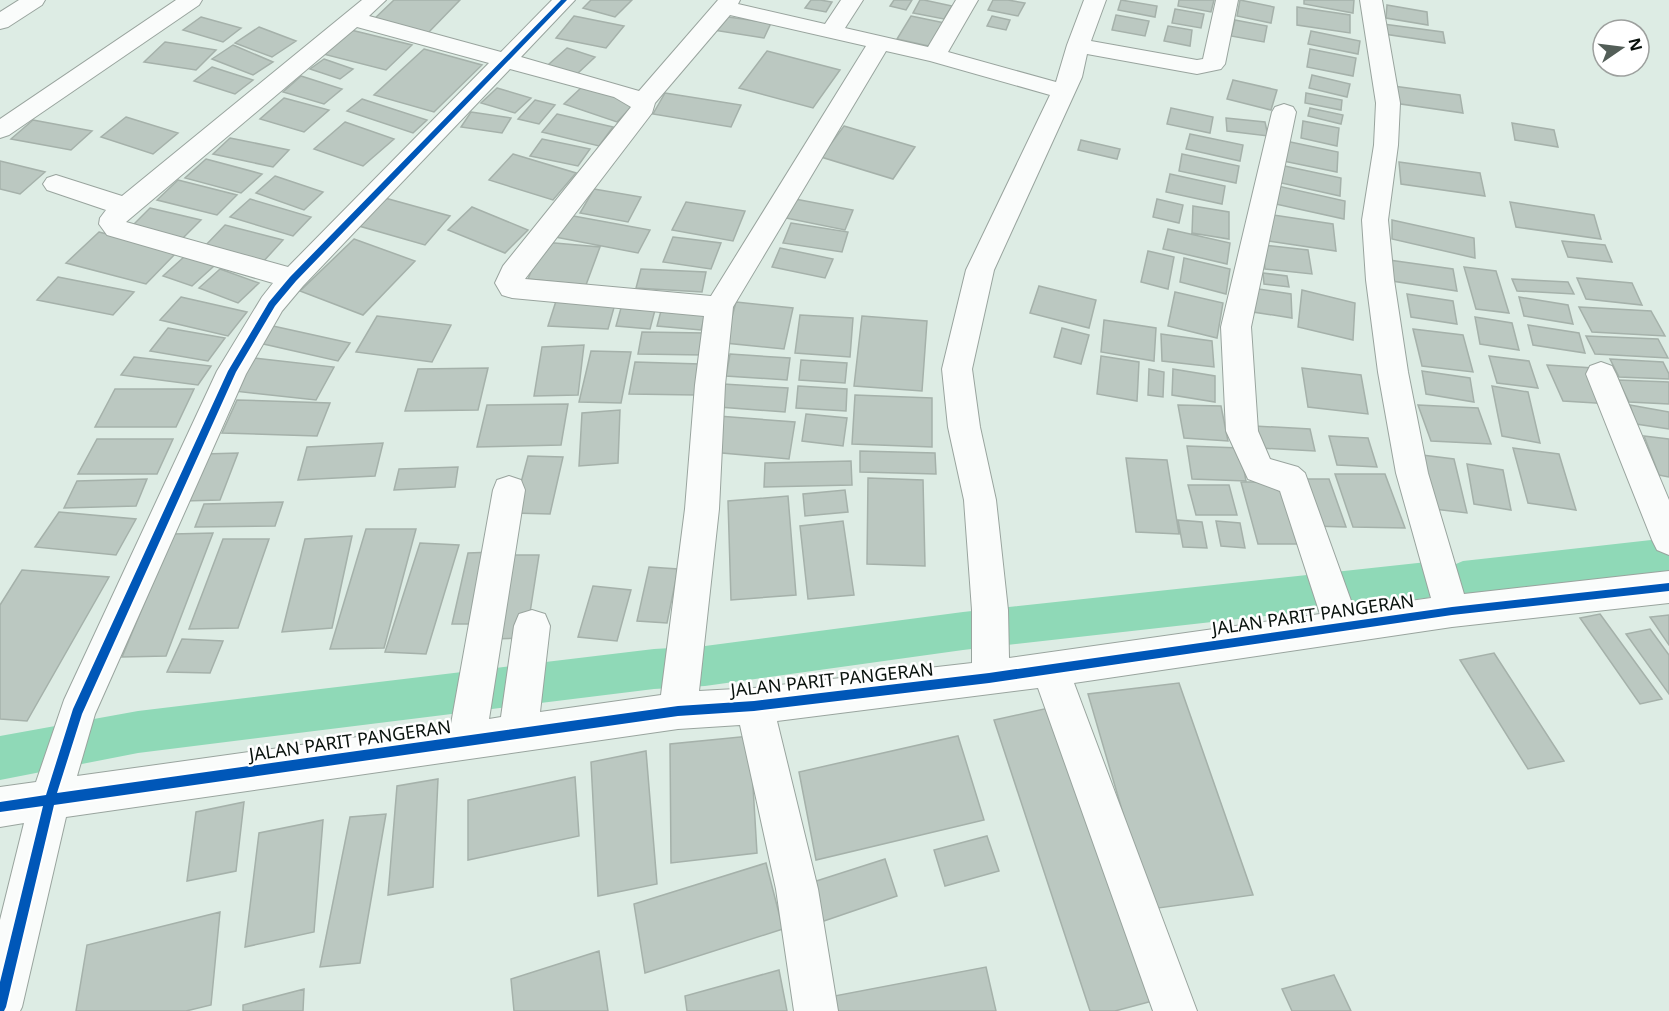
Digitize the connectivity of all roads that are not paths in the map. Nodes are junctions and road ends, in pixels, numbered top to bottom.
1 (34, 0) edge
2 (191, 0) edge
3 (375, 0) edge
4 (564, 0) edge
5 (852, 0) edge
6 (967, 0) edge
7 (1095, 0) edge
8 (1227, 0) edge
9 (1371, 0) edge
10 (728, 3) edge
11 (354, 19) junction
12 (0, 22) edge
13 (832, 30) junction
14 (879, 44) junction
15 (1078, 45) junction
16 (935, 55) junction
17 (504, 62) junction
18 (1062, 91) junction
19 (642, 102) junction
20 (1284, 112) dead end
21 (0, 130) edge
22 (56, 184) dead end
23 (127, 207) junction
24 (293, 279) junction
25 (719, 307) junction
26 (1601, 374) dead end
27 (509, 490) dead end
28 (1663, 526) edge
29 (1669, 587) edge
30 (1452, 611) junction
31 (532, 626) dead end
32 (1342, 626) junction
33 (990, 664) junction
34 (1050, 669) junction
35 (680, 701) junction
36 (754, 706) junction
37 (519, 720) junction
38 (468, 739) junction
39 (54, 788) junction
40 (0, 807) edge
41 (0, 1007) edge
42 (816, 1011) edge
43 (1175, 1011) edge

1 - 12 street
2 - 21 street
3 - 11 street
4 - 17 street
5 - 13 street
6 - 16 street
7 - 15 street
8 - 15 street
9 - 30 street
10 - 13 street
10 - 19 street
11 - 17 street
11 - 23 street
13 - 14 street
14 - 16 street
14 - 25 street
15 - 18 street
16 - 18 street
17 - 19 street
17 - 24 street
18 - 33 street
19 - 25 street
20 - 32 street
22 - 23 street
23 - 24 street
24 - 39 street
25 - 35 street
26 - 28 street
27 - 38 street
29 - 30 street, JALAN PARIT PANGERAN
30 - 32 street, JALAN PARIT PANGERAN
31 - 37 street
32 - 34 street, JALAN PARIT PANGERAN
33 - 34 street, JALAN PARIT PANGERAN
33 - 36 street, JALAN PARIT PANGERAN
34 - 43 street
35 - 36 street, JALAN PARIT PANGERAN
35 - 37 street, JALAN PARIT PANGERAN
36 - 42 street
37 - 38 street, JALAN PARIT PANGERAN
38 - 39 street, JALAN PARIT PANGERAN
39 - 40 street, JALAN PARIT PANGERAN
39 - 41 street

